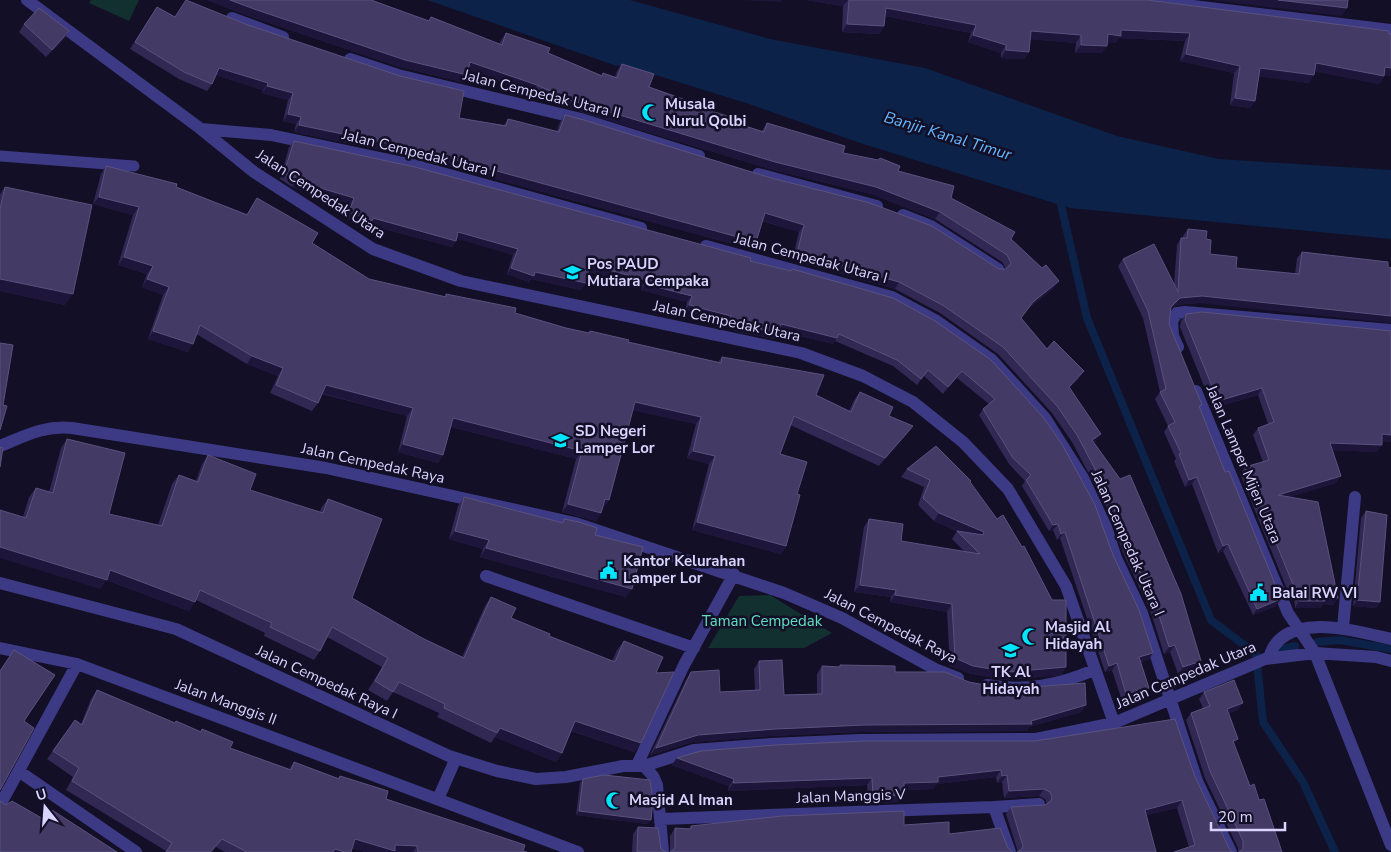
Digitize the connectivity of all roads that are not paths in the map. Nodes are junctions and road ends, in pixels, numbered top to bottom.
1 (27, 0) edge
2 (1144, 0) edge
3 (1204, 3) edge
4 (220, 14) edge
5 (1391, 30) edge
6 (292, 39) edge
7 (338, 55) edge
8 (201, 129) junction
9 (0, 156) edge
10 (716, 161) edge
11 (134, 166) dead end
12 (743, 170) edge
13 (657, 233) edge
14 (691, 242) edge
15 (998, 269) edge
16 (1391, 330) edge
17 (1181, 355) edge
18 (1192, 382) edge
19 (0, 446) edge
20 (1355, 497) dead end
21 (734, 574) junction
22 (486, 576) dead end
23 (0, 583) edge
24 (1300, 628) junction
25 (1343, 628) junction
26 (1391, 639) edge
27 (0, 648) edge
28 (694, 648) junction
29 (1315, 653) junction
30 (1267, 659) junction
31 (1391, 660) edge
32 (77, 664) junction
33 (1094, 670) junction
34 (1170, 698) junction
35 (1114, 723) junction
36 (456, 758) junction
37 (640, 765) junction
38 (20, 772) junction
39 (438, 799) junction
40 (1039, 804) edge
41 (0, 805) edge
42 (994, 807) junction
43 (661, 819) junction
44 (1391, 845) edge
45 (136, 852) edge
46 (578, 852) edge
47 (662, 852) edge
48 (1010, 852) edge
49 (1231, 852) edge

1 - 8 street, Jalan Cempedak Utara
2 - 3 street
3 - 5 street
4 - 6 street
7 - 10 street, Jalan Cempedak Utara II
8 - 13 street, Jalan Cempedak Utara I
8 - 33 street, Jalan Cempedak Utara
9 - 11 lane
12 - 15 street
14 - 34 street, Jalan Cempedak Utara I
16 - 17 street
18 - 24 street, Jalan Lamper Mijen Utara
19 - 21 street, Jalan Cempedak Raya
20 - 25 street
21 - 28 street
21 - 33 street, Jalan Cempedak Raya
22 - 28 street
23 - 36 street, Jalan Cempedak Raya I
24 - 25 street
24 - 29 street, Jalan Lamper Mijen Utara
24 - 30 street
25 - 26 street
27 - 32 street, Jalan Manggis II
28 - 37 street
29 - 30 street, Jalan Cempedak Utara
29 - 31 street, Jalan Cempedak Utara
29 - 44 street, Jalan Lamper Mijen Utara
30 - 34 street, Jalan Cempedak Utara
32 - 38 street
32 - 39 street, Jalan Manggis II
33 - 35 street, Jalan Cempedak Utara
34 - 35 street, Jalan Cempedak Utara
34 - 49 street, Jalan Cempedak Utara I
35 - 37 street, Jalan Cempedak Raya I
36 - 37 street, Jalan Cempedak Raya I
36 - 39 street
37 - 43 street
38 - 41 street
38 - 45 street
39 - 46 street, Jalan Manggis II
40 - 42 street, Jalan Manggis V
42 - 43 street, Jalan Manggis V
42 - 48 street
43 - 47 street

